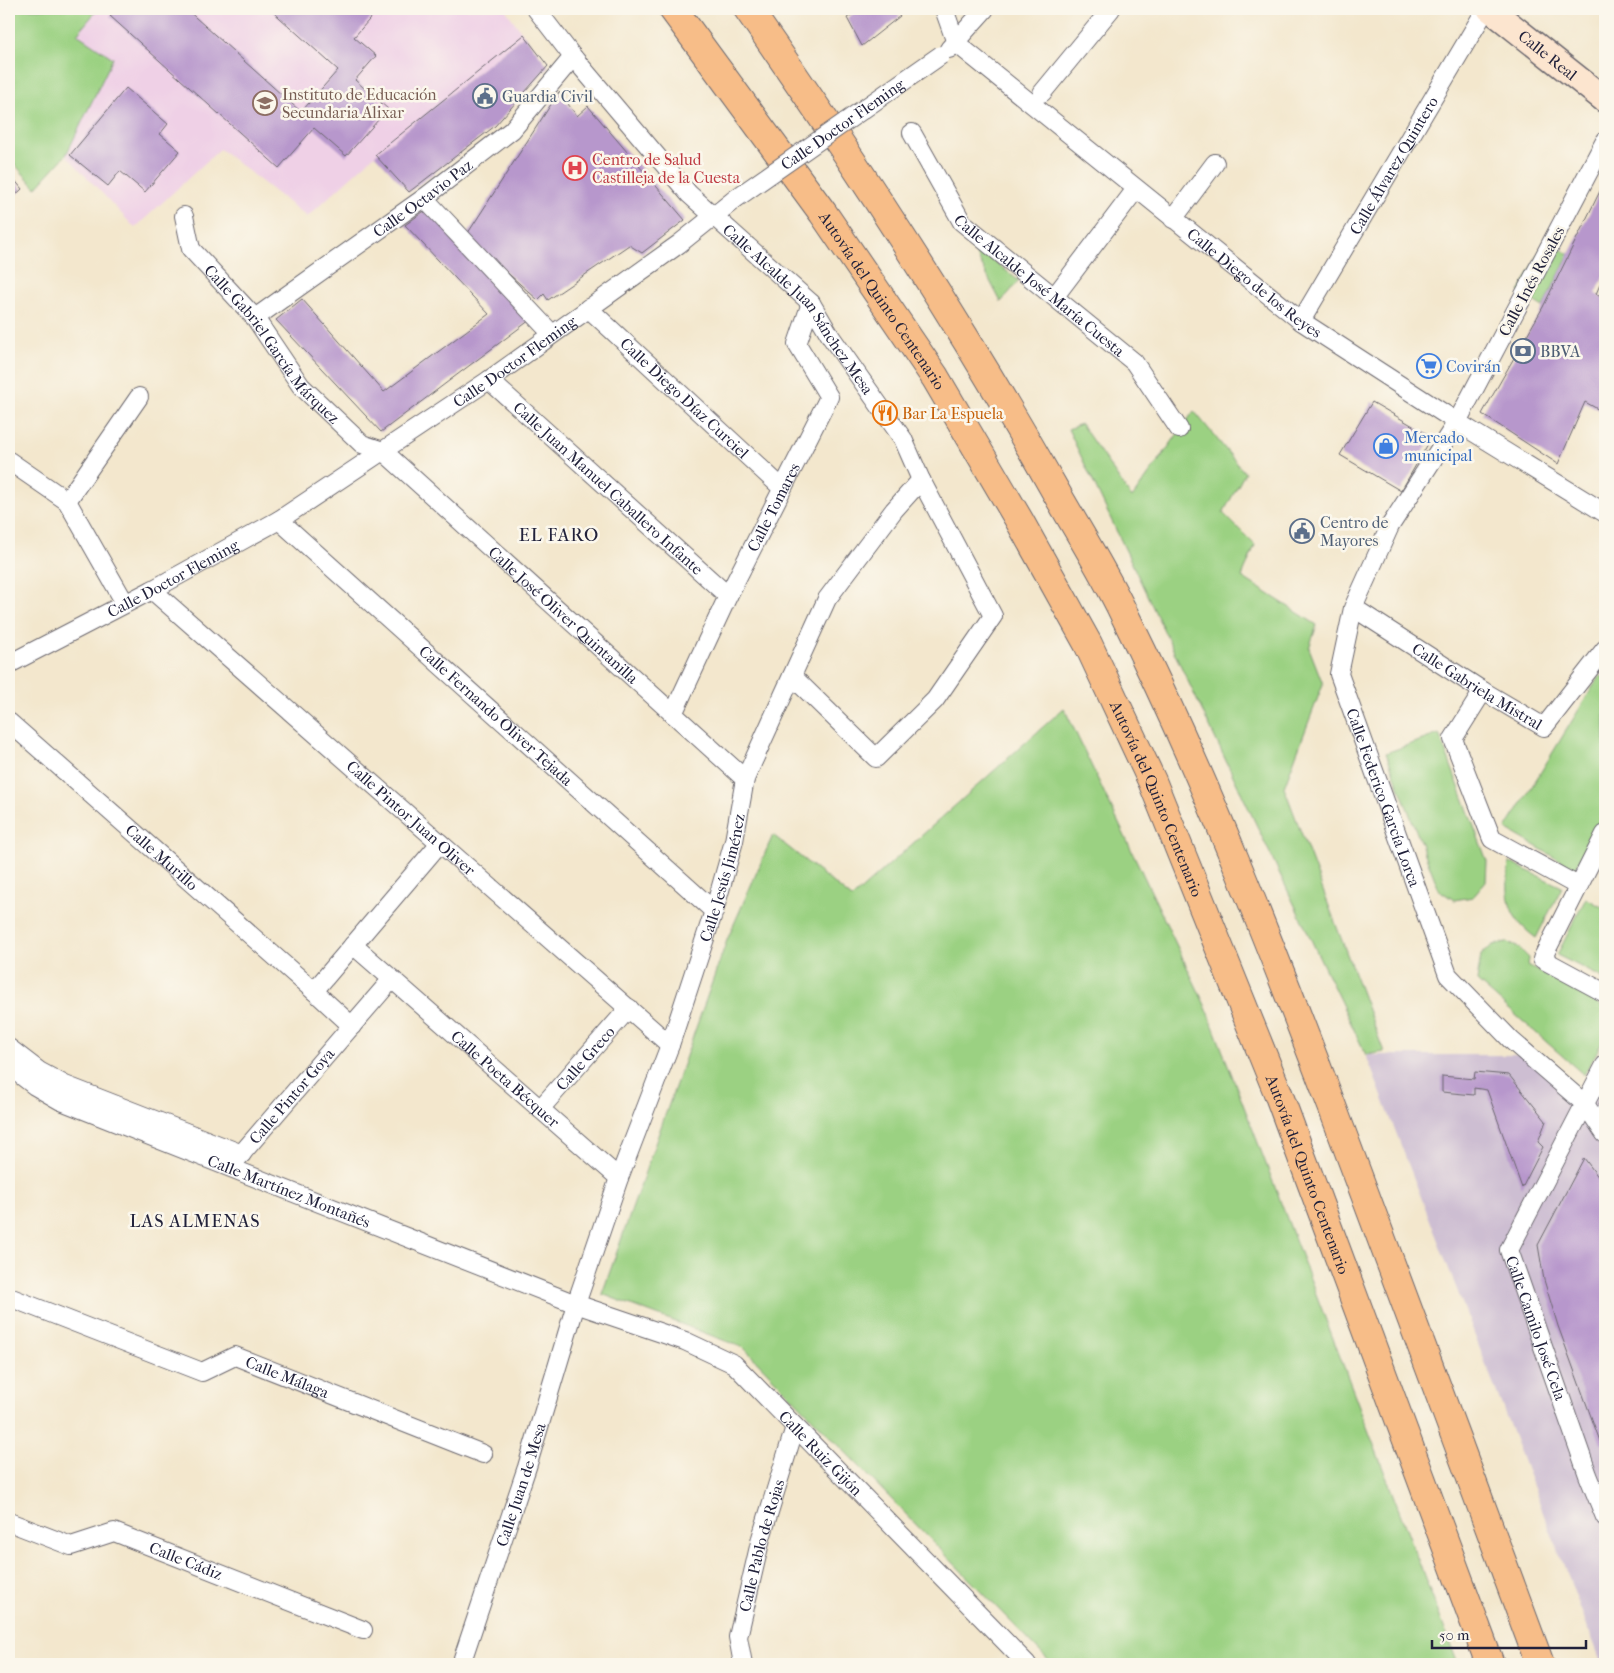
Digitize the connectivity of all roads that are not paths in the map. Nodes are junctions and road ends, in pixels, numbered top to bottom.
1 (536, 9) edge
2 (673, 9) edge
3 (748, 9) edge
4 (944, 9) edge
5 (985, 9) edge
6 (1111, 9) edge
7 (1488, 9) edge
8 (956, 44) junction
9 (573, 57) junction
10 (1042, 93) dead end
11 (1605, 100) edge
12 (912, 133) dead end
13 (1605, 141) edge
14 (1215, 162) dead end
15 (1136, 189) junction
16 (424, 198) junction
17 (184, 216) dead end
18 (714, 216) junction
19 (1173, 219) junction
20 (1055, 296) junction
21 (812, 303) junction
22 (588, 308) junction
23 (255, 318) junction
24 (1301, 321) junction
25 (552, 334) junction
26 (489, 380) junction
27 (139, 396) dead end
28 (1457, 422) junction
29 (1179, 429) dead end
30 (383, 451) junction
31 (9, 461) edge
32 (922, 480) junction
33 (782, 488) junction
34 (67, 501) junction
35 (1605, 513) edge
36 (279, 520) junction
37 (152, 590) junction
38 (728, 596) junction
39 (125, 603) junction
40 (1354, 608) junction
41 (1602, 658) edge
42 (9, 664) edge
43 (792, 676) junction
44 (1483, 691) junction
45 (673, 714) junction
46 (9, 722) edge
47 (745, 779) junction
48 (1605, 834) edge
49 (440, 842) junction
50 (1578, 886) junction
51 (714, 911) junction
52 (353, 945) junction
53 (392, 979) junction
54 (314, 991) junction
55 (1605, 993) edge
56 (629, 1008) junction
57 (352, 1026) junction
58 (670, 1045) junction
59 (9, 1048) edge
60 (1605, 1065) edge
61 (9, 1066) edge
62 (1584, 1104) junction
63 (540, 1109) junction
64 (1605, 1134) edge
65 (236, 1160) junction
66 (619, 1178) junction
67 (9, 1298) edge
68 (576, 1304) junction
69 (795, 1427) junction
70 (482, 1454) dead end
71 (1605, 1516) edge
72 (9, 1522) edge
73 (363, 1630) dead end
74 (462, 1664) edge
75 (743, 1664) edge
76 (1027, 1664) edge
77 (1490, 1664) edge
78 (1540, 1664) edge

1 - 9 street, Calle Alcalde Juan Sánchez Mesa
2 - 77 highway, Autovía del Quinto Centenario
3 - 78 highway
4 - 8 street
5 - 8 street, Calle Doctor Fleming
6 - 10 street
7 - 11 main road, Calle Real
7 - 24 street, Calle Álvarez Quintero
8 - 15 street, Calle Diego de los Reyes
8 - 18 street, Calle Doctor Fleming, bridge
9 - 16 street, Calle Octavio Paz
9 - 18 street, Calle Alcalde Juan Sánchez Mesa
12 - 20 street, Calle Alcalde José María Cuesta
13 - 28 street, Calle Inés Rosales
14 - 19 street
15 - 19 street, Calle Diego de los Reyes
15 - 20 street
16 - 23 street, Calle Octavio Paz
16 - 25 street
17 - 23 street, Calle Gabriel García Márquez
18 - 21 street, Calle Alcalde Juan Sánchez Mesa
18 - 22 street, Calle Doctor Fleming
19 - 24 street, Calle Diego de los Reyes
20 - 29 street, Calle Alcalde José María Cuesta
21 - 32 street, Calle Alcalde Juan Sánchez Mesa
21 - 33 street, Calle Tomares
22 - 25 street, Calle Doctor Fleming
22 - 33 street, Calle Diego Díaz Curciel
23 - 30 street, Calle Gabriel García Márquez
24 - 28 street, Calle Diego de los Reyes
25 - 26 street, Calle Doctor Fleming
26 - 30 street, Calle Doctor Fleming
26 - 38 street, Calle Juan Manuel Caballero Infante
27 - 34 street
28 - 35 street, Calle Diego de los Reyes
28 - 40 street, Calle Federico García Lorca
30 - 36 street, Calle Doctor Fleming
30 - 45 street, Calle José Oliver Quintanilla
31 - 34 street
32 - 43 street, Calle Jesús Jiménez
32 - 43 street, Calle Alcalde Juan Sánchez Mesa
33 - 38 street, Calle Tomares
34 - 39 street
36 - 37 street, Calle Doctor Fleming
36 - 51 street, Calle Fernando Oliver Tejada
37 - 39 street, Calle Doctor Fleming
37 - 49 street, Calle Pintor Juan Oliver
38 - 45 street, Calle Tomares
39 - 42 street, Calle Doctor Fleming
40 - 44 street, Calle Gabriela Mistral
40 - 62 street, Calle Federico García Lorca
41 - 44 street, Calle Gabriela Mistral
43 - 47 street, Calle Jesús Jiménez
44 - 50 street
45 - 47 street, Calle José Oliver Quintanilla
46 - 54 street, Calle Murillo
47 - 51 street, Calle Jesús Jiménez
48 - 50 street
49 - 52 street
49 - 56 street, Calle Pintor Juan Oliver
50 - 55 street
51 - 58 street, Calle Jesús Jiménez
52 - 53 street, Calle Poeta Bécquer
52 - 54 street
53 - 57 street, Calle Pintor Goya
53 - 63 street, Calle Poeta Bécquer
54 - 57 street, Calle Murillo
56 - 58 street, Calle Pintor Juan Oliver
56 - 63 street, Calle Greco
57 - 65 street, Calle Pintor Goya
58 - 66 street, Calle Jesús Jiménez
59 - 65 street, Calle Martínez Montañés
60 - 62 street, Calle Camilo José Cela
61 - 65 street, Calle Martínez Montañés
62 - 64 street, Calle Federico García Lorca
62 - 71 street, Calle Camilo José Cela
63 - 66 street, Calle Poeta Bécquer
65 - 68 street, Calle Martínez Montañés
66 - 68 street, Calle Jesús Jiménez
67 - 70 street, Calle Málaga
68 - 69 street, Calle Ruiz Gijón
68 - 74 street, Calle Juan de Mesa
69 - 75 street, Calle Pablo de Rojas
69 - 76 street, Calle Ruiz Gijón
72 - 73 street, Calle Cádiz

